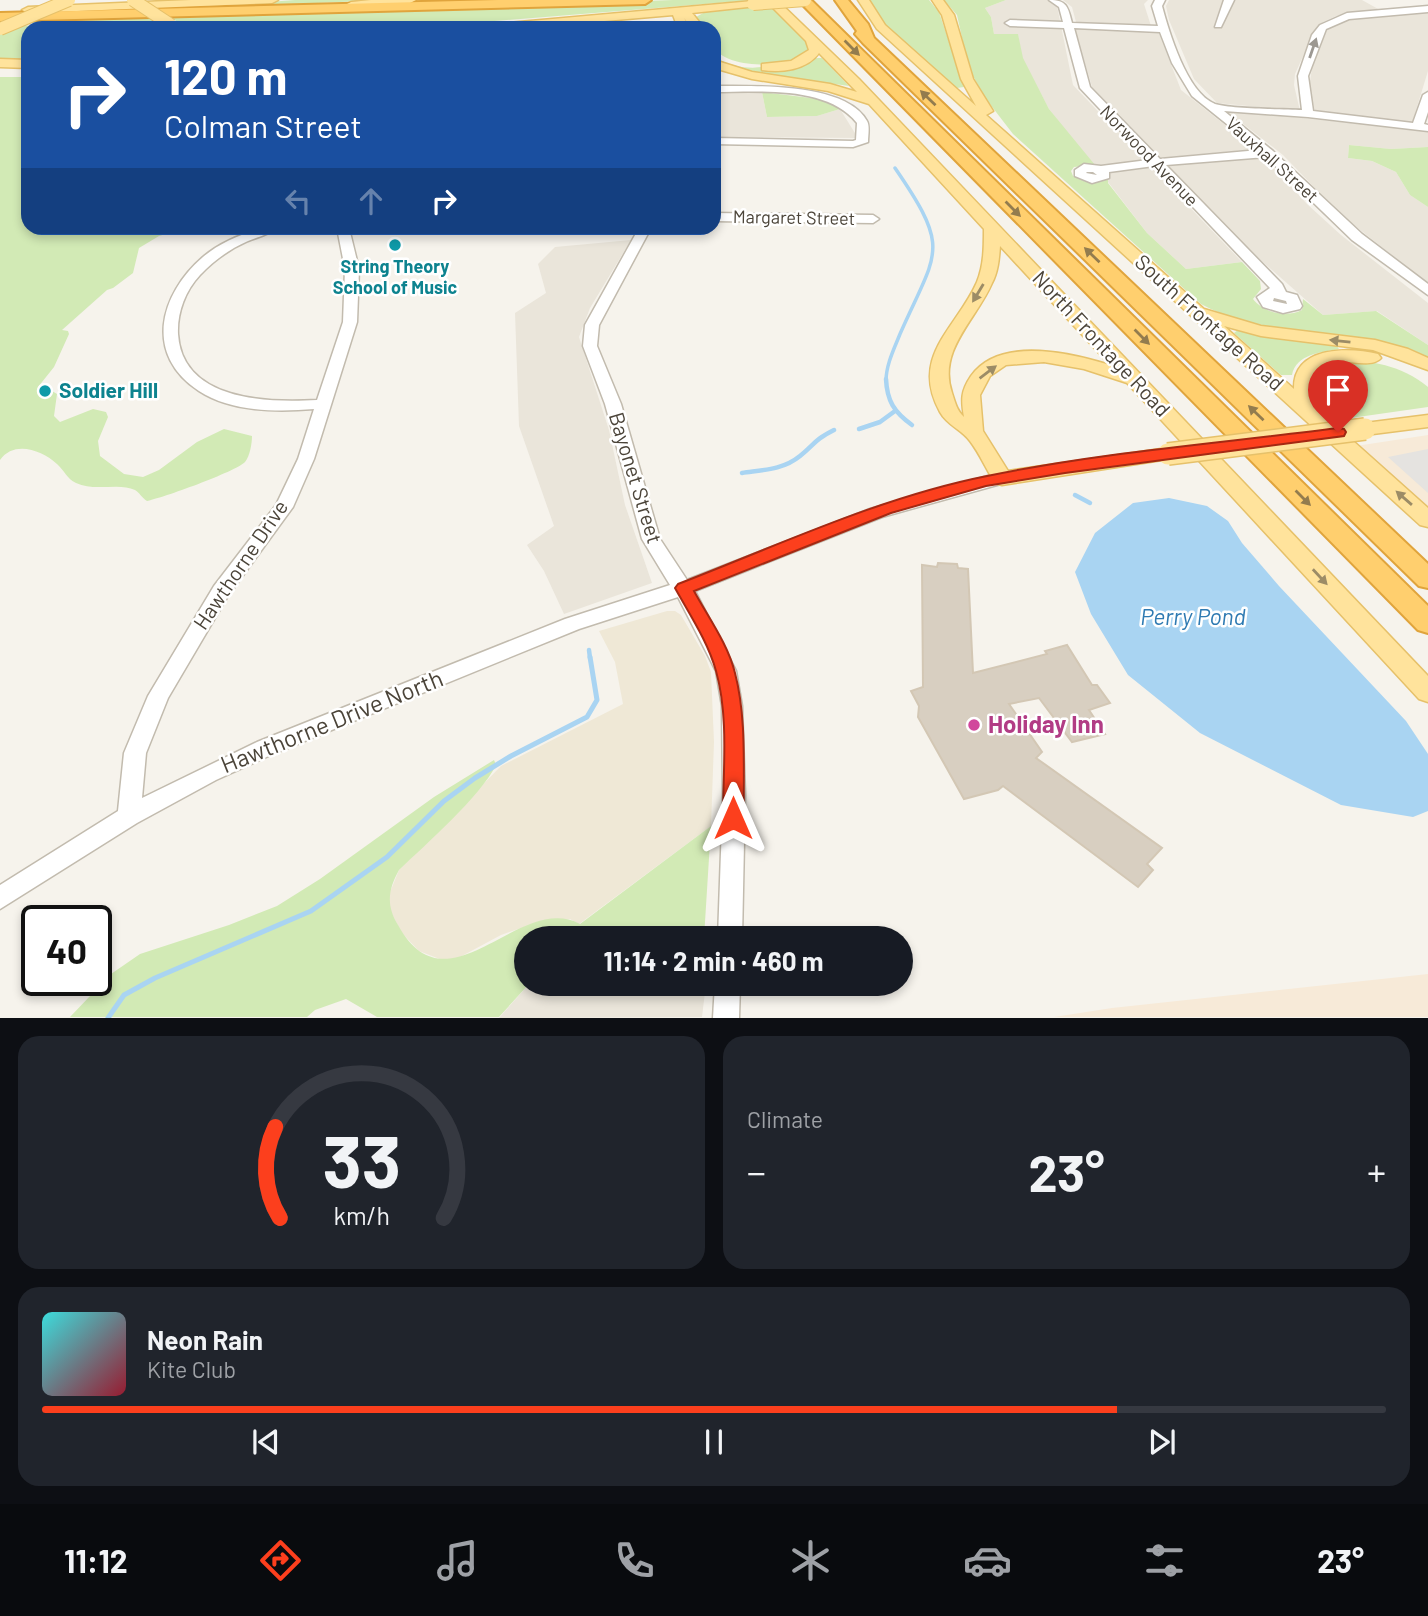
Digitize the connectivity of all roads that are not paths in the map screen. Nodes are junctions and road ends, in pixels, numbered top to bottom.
1 (69, 0) edge
2 (132, 0) edge
3 (179, 0) edge
4 (272, 0) edge
5 (410, 0) edge
6 (645, 0) edge
7 (771, 0) edge
8 (804, 0) edge
9 (826, 0) edge
10 (841, 0) edge
11 (863, 0) edge
12 (937, 0) edge
13 (1054, 0) edge
14 (1160, 0) edge
15 (1229, 0) edge
16 (1368, 0) edge
17 (261, 9) junction
18 (1428, 9) edge
19 (28, 10) junction
20 (0, 11) edge
21 (678, 11) junction
22 (1391, 11) junction
23 (0, 17) edge
24 (164, 21) edge
25 (608, 21) edge
26 (680, 21) edge
27 (694, 21) edge
28 (0, 23) edge
29 (1010, 23) dead end
30 (21, 25) edge
31 (1069, 25) junction
32 (1218, 25) dead end
33 (0, 29) edge
34 (1163, 29) junction
35 (811, 37) junction
36 (868, 40) junction
37 (721, 57) edge
38 (0, 63) edge
39 (21, 64) edge
40 (721, 66) edge
41 (721, 89) edge
42 (1428, 95) edge
43 (1213, 107) junction
44 (880, 109) junction
45 (1308, 114) junction
46 (1423, 127) edge
47 (721, 141) edge
48 (1022, 152) junction
49 (1269, 153) junction
50 (1154, 162) junction
51 (1101, 170) dead end
52 (721, 217) edge
53 (873, 219) dead end
54 (992, 228) junction
55 (254, 235) edge
56 (345, 235) edge
57 (642, 235) edge
58 (1169, 286) junction
59 (1428, 292) edge
60 (1279, 293) dead end
61 (1428, 365) edge
62 (1428, 380) edge
63 (1139, 384) junction
64 (322, 404) junction
65 (1428, 421) edge
66 (973, 432) junction
67 (1379, 477) junction
68 (1002, 478) junction
69 (1428, 520) edge
70 (1428, 579) edge
71 (684, 588) junction
72 (1428, 623) edge
73 (1428, 692) edge
74 (129, 816) junction
75 (0, 898) edge
76 (730, 926) edge
77 (727, 996) edge
78 (726, 1017) edge

1 - 33 main road, bridge
2 - 24 main road, bridge
3 - 19 highway
4 - 19 main road
5 - 17 main road
6 - 17 highway
7 - 35 main road, North Frontage Road
8 - 21 main road, bridge
8 -> 72 highway
9 - 36 highway
10 - 36 highway
11 - 48 main road
12 - 48 main road
13 - 31 street, Norwood Avenue
14 - 34 street, Vauxhall Street
15 - 32 street
16 - 22 street
17 - 23 highway
18 - 22 street
19 - 20 highway
21 - 25 main road
21 - 26 main road
21 - 27 main road
45 -> 22 street
28 - 30 highway
29 - 31 street
31 - 34 street
31 - 50 street, Norwood Avenue
34 - 43 street, Vauxhall Street
35 - 37 main road
35 - 44 main road, North Frontage Road
70 -> 36 highway
38 - 39 main road
40 - 44 main road
41 - 47 street
42 - 46 street
43 - 45 street
43 - 49 street, Vauxhall Street
44 - 54 main road, North Frontage Road
45 - 46 street
48 - 58 main road, South Frontage Road
49 - 50 street
49 - 59 street, Vauxhall Street
50 - 51 street
50 - 60 street, Norwood Avenue
52 - 53 street, Margaret Street
54 - 63 main road, North Frontage Road
54 -> 66 main road
55 - 64 street
56 - 64 street, Hawthorne Drive
57 - 71 street, Bayonet Street
61 -> 58 main road
58 - 67 main road, South Frontage Road
62 - 67 main road
66 -> 63 main road
63 -> 73 main road, North Frontage Road
64 - 74 street, Hawthorne Drive
65 - 68 main road, bridge
66 - 68 main road
69 -> 67 main road, South Frontage Road
68 - 71 street, Hawthorne Drive North
71 - 74 street, Hawthorne Drive North
71 - 76 street, Bayonet Street
74 - 75 street, Hawthorne Drive North
77 - 78 street

